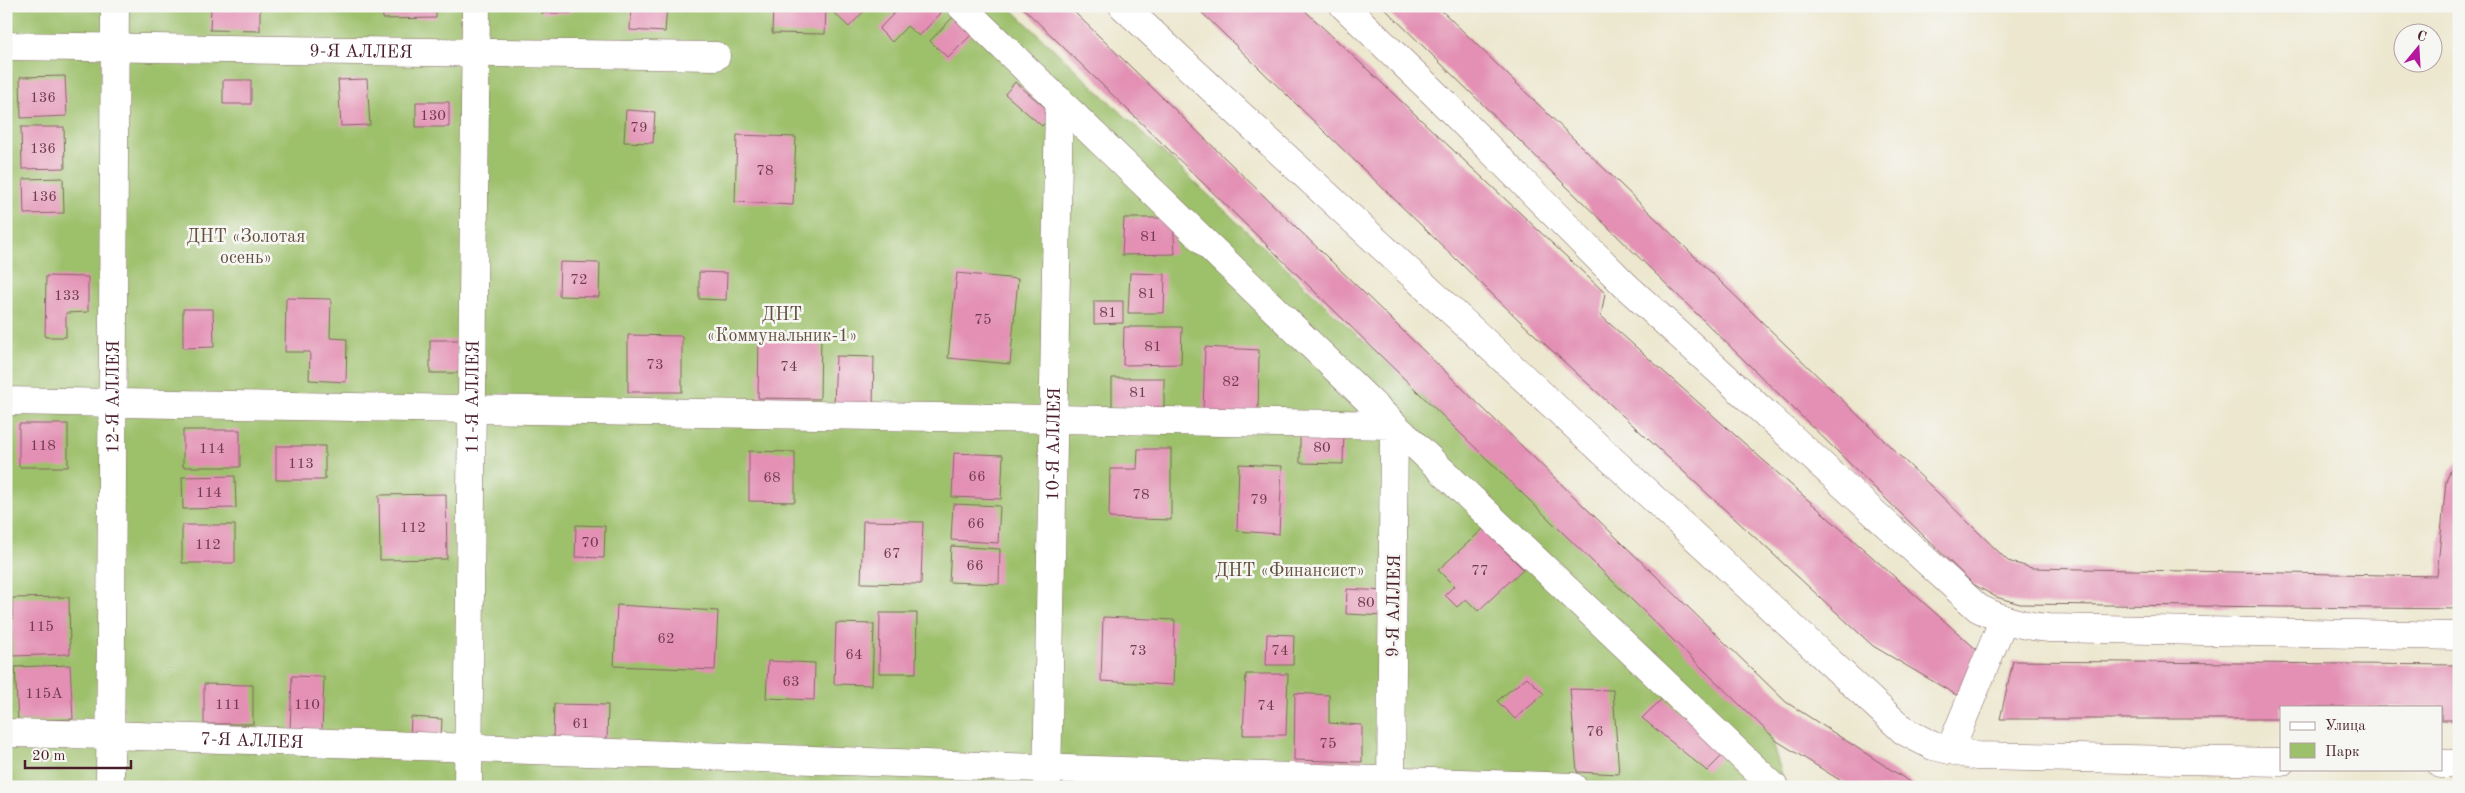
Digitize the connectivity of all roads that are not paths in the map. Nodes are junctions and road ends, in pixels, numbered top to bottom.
1 (114, 6) edge
2 (476, 6) edge
3 (961, 6) edge
4 (1123, 6) edge
5 (1344, 6) edge
6 (6, 46) edge
7 (114, 47) junction
8 (475, 52) junction
9 (716, 56) dead end
10 (1058, 100) junction
11 (6, 401) edge
12 (112, 403) junction
13 (470, 410) junction
14 (1053, 419) junction
15 (1394, 425) junction
16 (2003, 621) junction
17 (2459, 636) edge
18 (6, 734) edge
19 (110, 735) junction
20 (468, 747) junction
21 (1950, 750) junction
22 (2280, 762) edge
23 (2442, 764) edge
24 (2459, 764) edge
25 (1047, 777) edge
26 (1391, 784) edge
27 (110, 787) edge
28 (468, 787) edge
29 (1573, 787) edge
30 (1774, 787) edge

1 - 7 street, 12-Я АЛЛЕЯ
2 - 8 street, 11-Я АЛЛЕЯ
3 - 10 street
4 - 21 street
5 - 16 street
6 - 7 street, 9-Я АЛЛЕЯ
7 - 8 street, 9-Я АЛЛЕЯ
7 - 12 street, 12-Я АЛЛЕЯ
8 - 9 street, 9-Я АЛЛЕЯ
8 - 13 street, 11-Я АЛЛЕЯ
10 - 14 street, 10-Я АЛЛЕЯ
10 - 15 street
11 - 12 street
12 - 13 street
12 - 19 street, 12-Я АЛЛЕЯ
13 - 14 street
13 - 20 street, 11-Я АЛЛЕЯ
14 - 15 street
14 - 25 street, 10-Я АЛЛЕЯ
15 - 26 street, 9-Я АЛЛЕЯ
15 - 30 street
16 - 17 street
16 - 21 street
18 - 19 street, 7-Я АЛЛЕЯ
19 - 20 street, 7-Я АЛЛЕЯ
19 - 27 street, 12-Я АЛЛЕЯ
20 - 25 street, 7-Я АЛЛЕЯ
20 - 28 street, 11-Я АЛЛЕЯ
21 - 22 street
23 - 24 street
25 - 26 street, 7-Я АЛЛЕЯ
26 - 29 street, 7-Я АЛЛЕЯ

